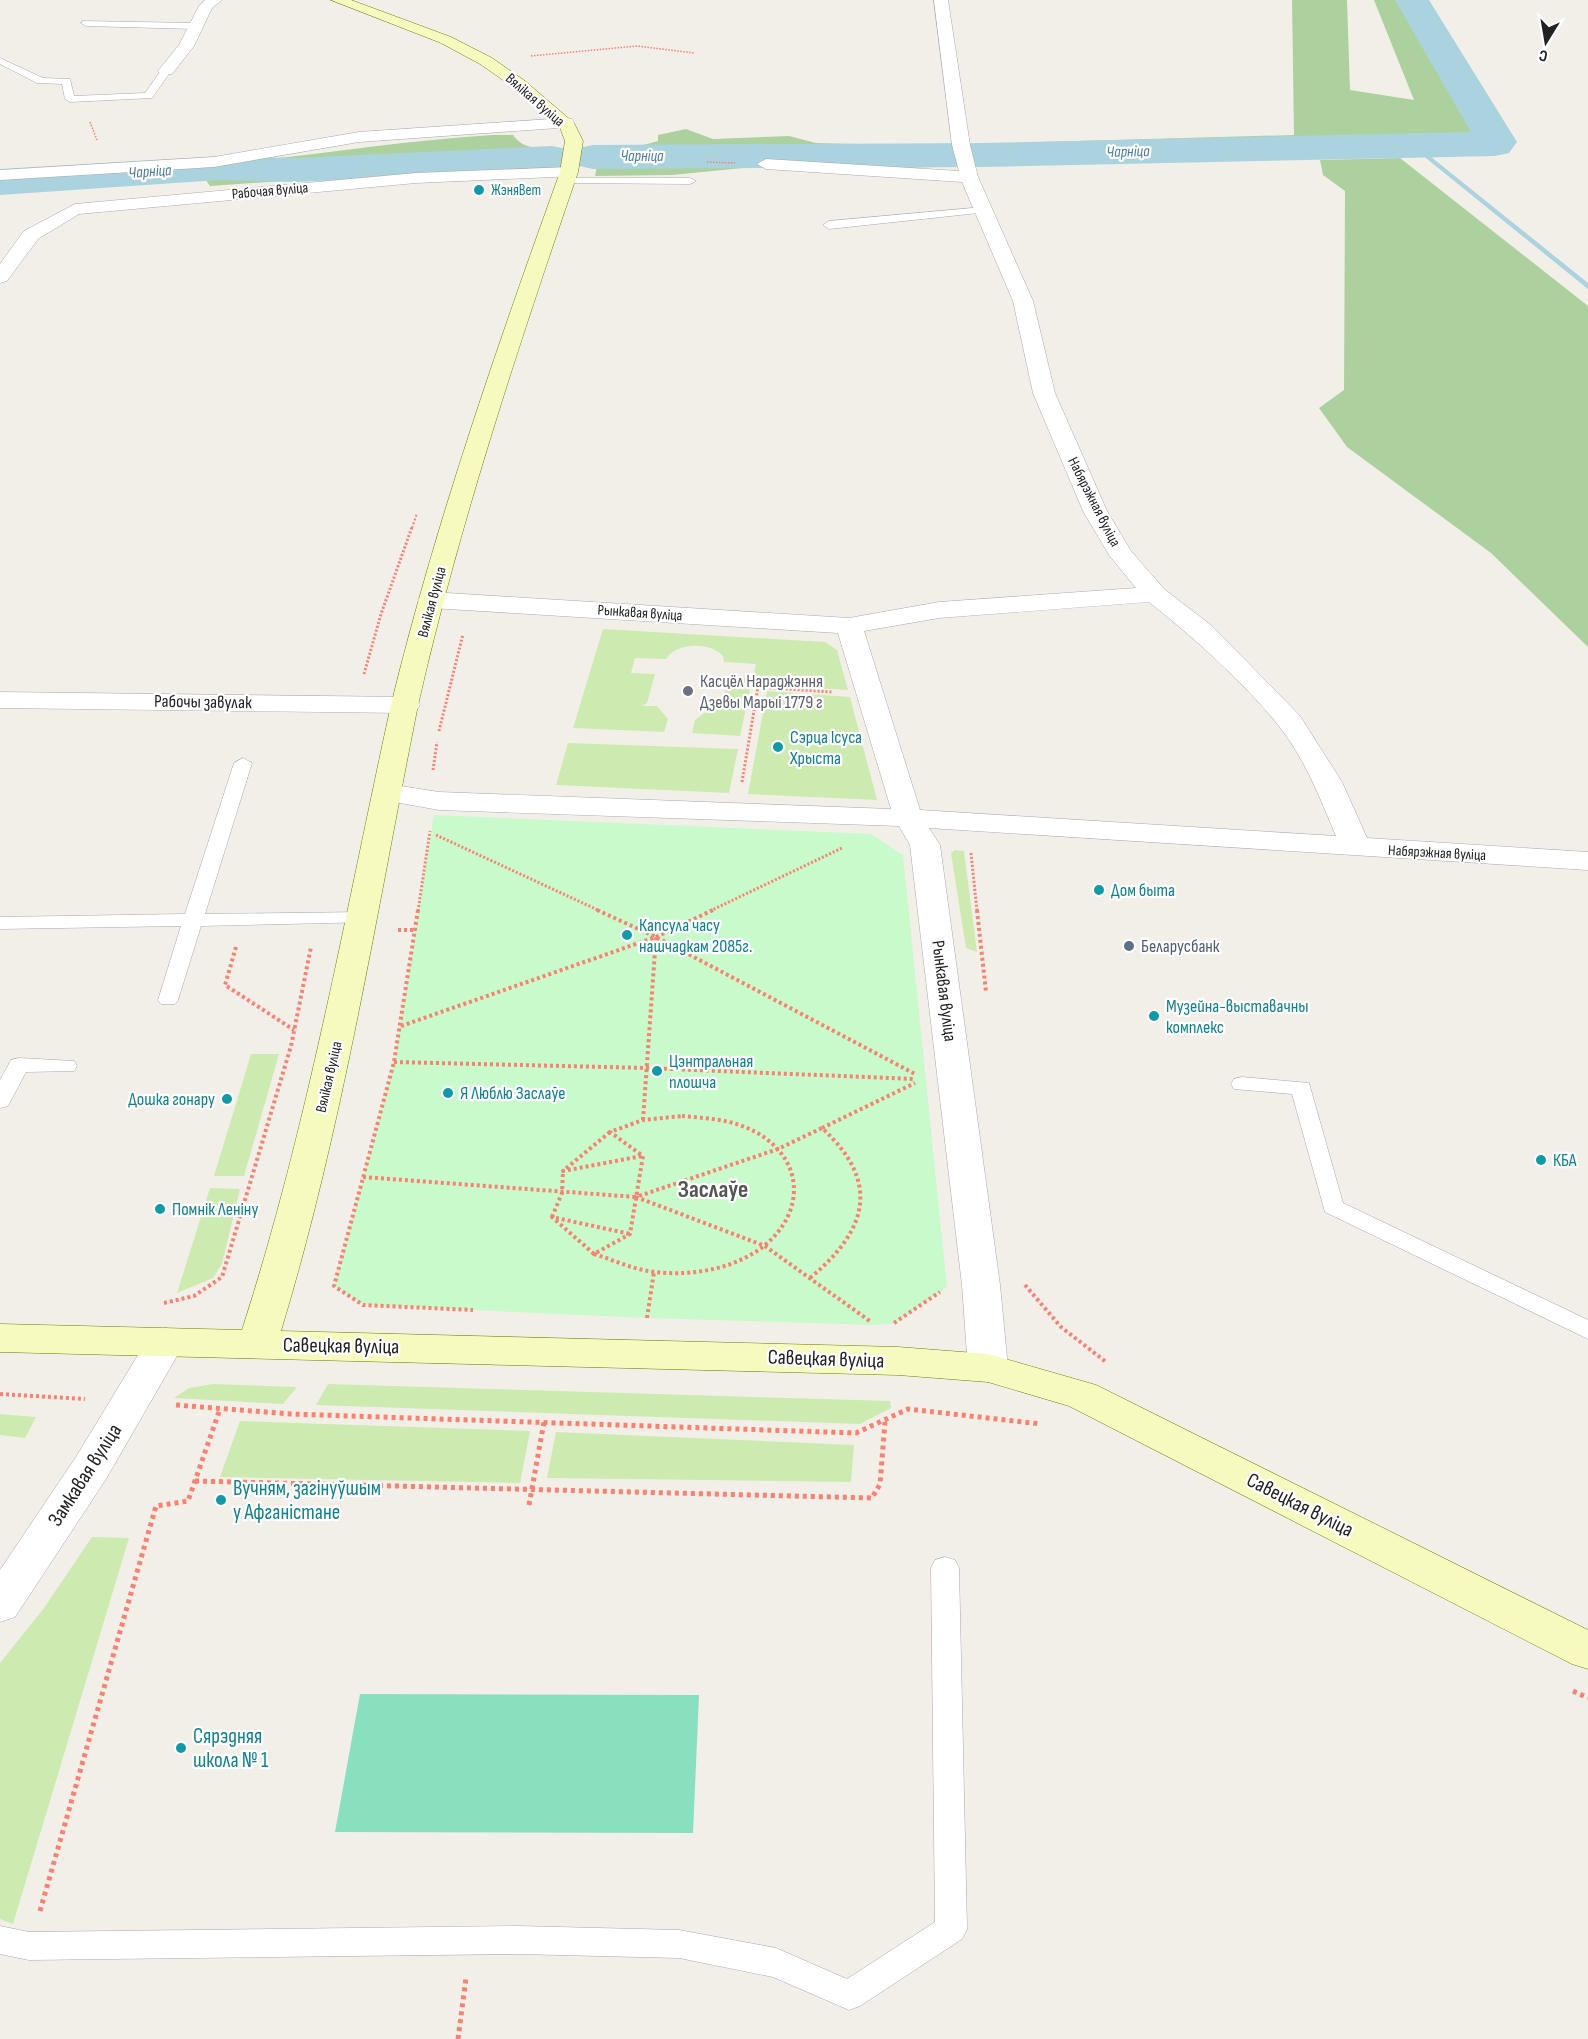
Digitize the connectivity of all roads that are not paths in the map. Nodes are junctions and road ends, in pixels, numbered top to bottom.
1 (215, 0) edge
2 (338, 0) edge
3 (941, 0) edge
4 (86, 23) dead end
5 (194, 27) junction
6 (1, 61) edge
7 (166, 71) joint
8 (566, 123) junction
9 (965, 161) junction
10 (766, 164) dead end
11 (0, 175) edge
12 (568, 176) junction
13 (690, 181) dead end
14 (984, 210) junction
15 (829, 225) dead end
16 (0, 277) edge
17 (1155, 594) junction
18 (431, 600) junction
19 (849, 626) junction
20 (0, 700) edge
21 (406, 705) junction
22 (243, 763) dead end
23 (388, 793) junction
24 (908, 818) junction
25 (1356, 848) junction
26 (1588, 861) edge
27 (364, 918) junction
28 (192, 920) junction
29 (0, 923) edge
30 (168, 1000) dead end
31 (66, 1066) dead end
32 (1242, 1084) dead end
33 (0, 1101) edge
34 (1588, 1330) edge
35 (0, 1338) edge
36 (166, 1342) junction
37 (257, 1345) junction
38 (988, 1368) junction
39 (945, 1568) dead end
40 (6, 1586) edge
41 (1588, 1651) edge
42 (15, 1943) edge

1 - 5 street
2 - 8 main road, Вялікая вуліца
3 - 9 street, Набярэжная вуліца
4 - 5 lane
5 - 7 street
6 - 7 lane
8 - 11 street
8 - 12 main road, Вялікая вуліца
9 - 10 street
9 - 14 street, Набярэжная вуліца
12 - 13 lane
12 - 16 street, Рабочая вуліца
12 - 18 main road, Вялікая вуліца
14 - 15 lane
14 - 17 street, Набярэжная вуліца
17 - 19 street, Рынкавая вуліца
17 - 25 street, Набярэжная вуліца
18 - 19 street, Рынкавая вуліца
18 - 21 main road, Вялікая вуліца
19 - 24 street, Рынкавая вуліца
20 - 21 street, Рабочы завулак
21 - 23 main road, Вялікая вуліца
22 - 28 lane
23 - 24 street
23 - 27 main road, Вялікая вуліца
24 - 25 street
24 - 38 street, Рынкавая вуліца
25 - 26 street, Набярэжная вуліца
27 - 28 lane
27 - 37 main road, Вялікая вуліца
28 - 29 lane
28 - 30 lane
31 - 33 lane
32 - 34 lane
35 - 36 main road, Савецкая вуліца
36 - 37 main road, Савецкая вуліца
36 - 40 street, Замкавая вуліца
37 - 38 main road, Савецкая вуліца
38 - 41 main road, Савецкая вуліца
39 - 42 lane

